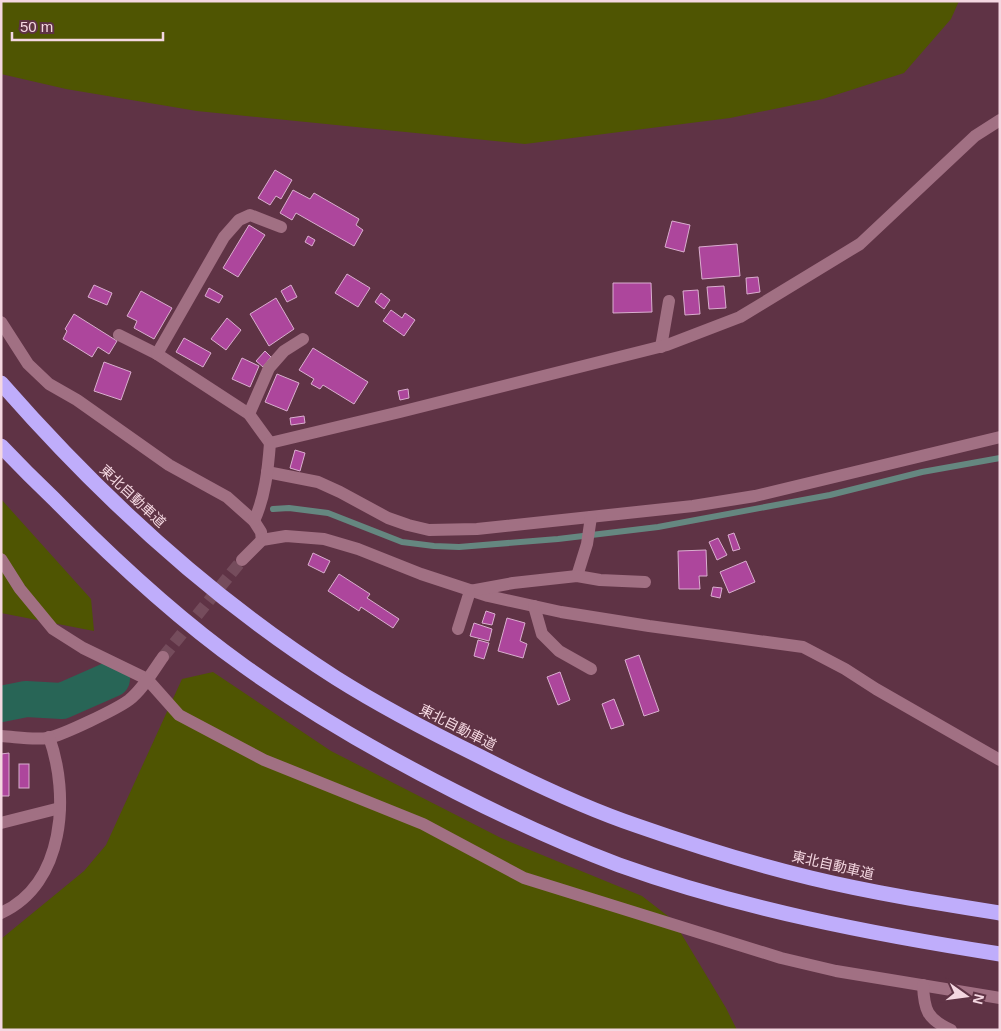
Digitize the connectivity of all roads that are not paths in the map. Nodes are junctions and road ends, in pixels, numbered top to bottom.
1 (1000, 120) edge
2 (281, 227) dead end
3 (669, 301) dead end
4 (1, 322) edge
5 (119, 335) dead end
6 (303, 340) dead end
7 (661, 347) junction
8 (157, 354) junction
9 (1, 383) edge
10 (249, 414) junction
11 (1000, 437) edge
12 (270, 443) junction
13 (1, 446) edge
14 (267, 472) junction
15 (591, 517) junction
16 (254, 521) junction
17 (262, 540) junction
18 (1, 559) edge
19 (242, 560) tunnel mouth
20 (577, 576) junction
21 (645, 582) dead end
22 (470, 591) junction
23 (534, 606) junction
24 (458, 629) dead end
25 (163, 657) tunnel mouth
26 (591, 669) dead end
27 (147, 679) junction
28 (1, 736) edge
29 (49, 737) junction
30 (1000, 760) edge
31 (60, 808) junction
32 (1, 822) edge
33 (1, 913) edge
34 (1000, 913) edge
35 (1000, 954) edge
36 (923, 985) junction
37 (1000, 998) edge
38 (951, 1030) edge

1 - 7 street
2 - 8 street
3 - 7 street
4 - 16 street
5 - 8 street
6 - 10 street
7 - 12 street
8 - 10 street
9 - 34 highway, 東北自動車道
10 - 12 street
11 - 15 street
12 - 14 street
13 - 35 highway
14 - 15 street
14 - 16 street
15 - 20 street
16 - 17 street
17 - 19 street
17 - 22 street
18 - 27 street
20 - 21 street
20 - 22 street
22 - 23 street
22 - 24 street
23 - 26 street
23 - 30 street
25 - 27 street
27 - 29 street
27 - 36 street
28 - 29 street
29 - 31 street
31 - 32 street
31 - 33 street
36 - 37 street
36 - 38 street

